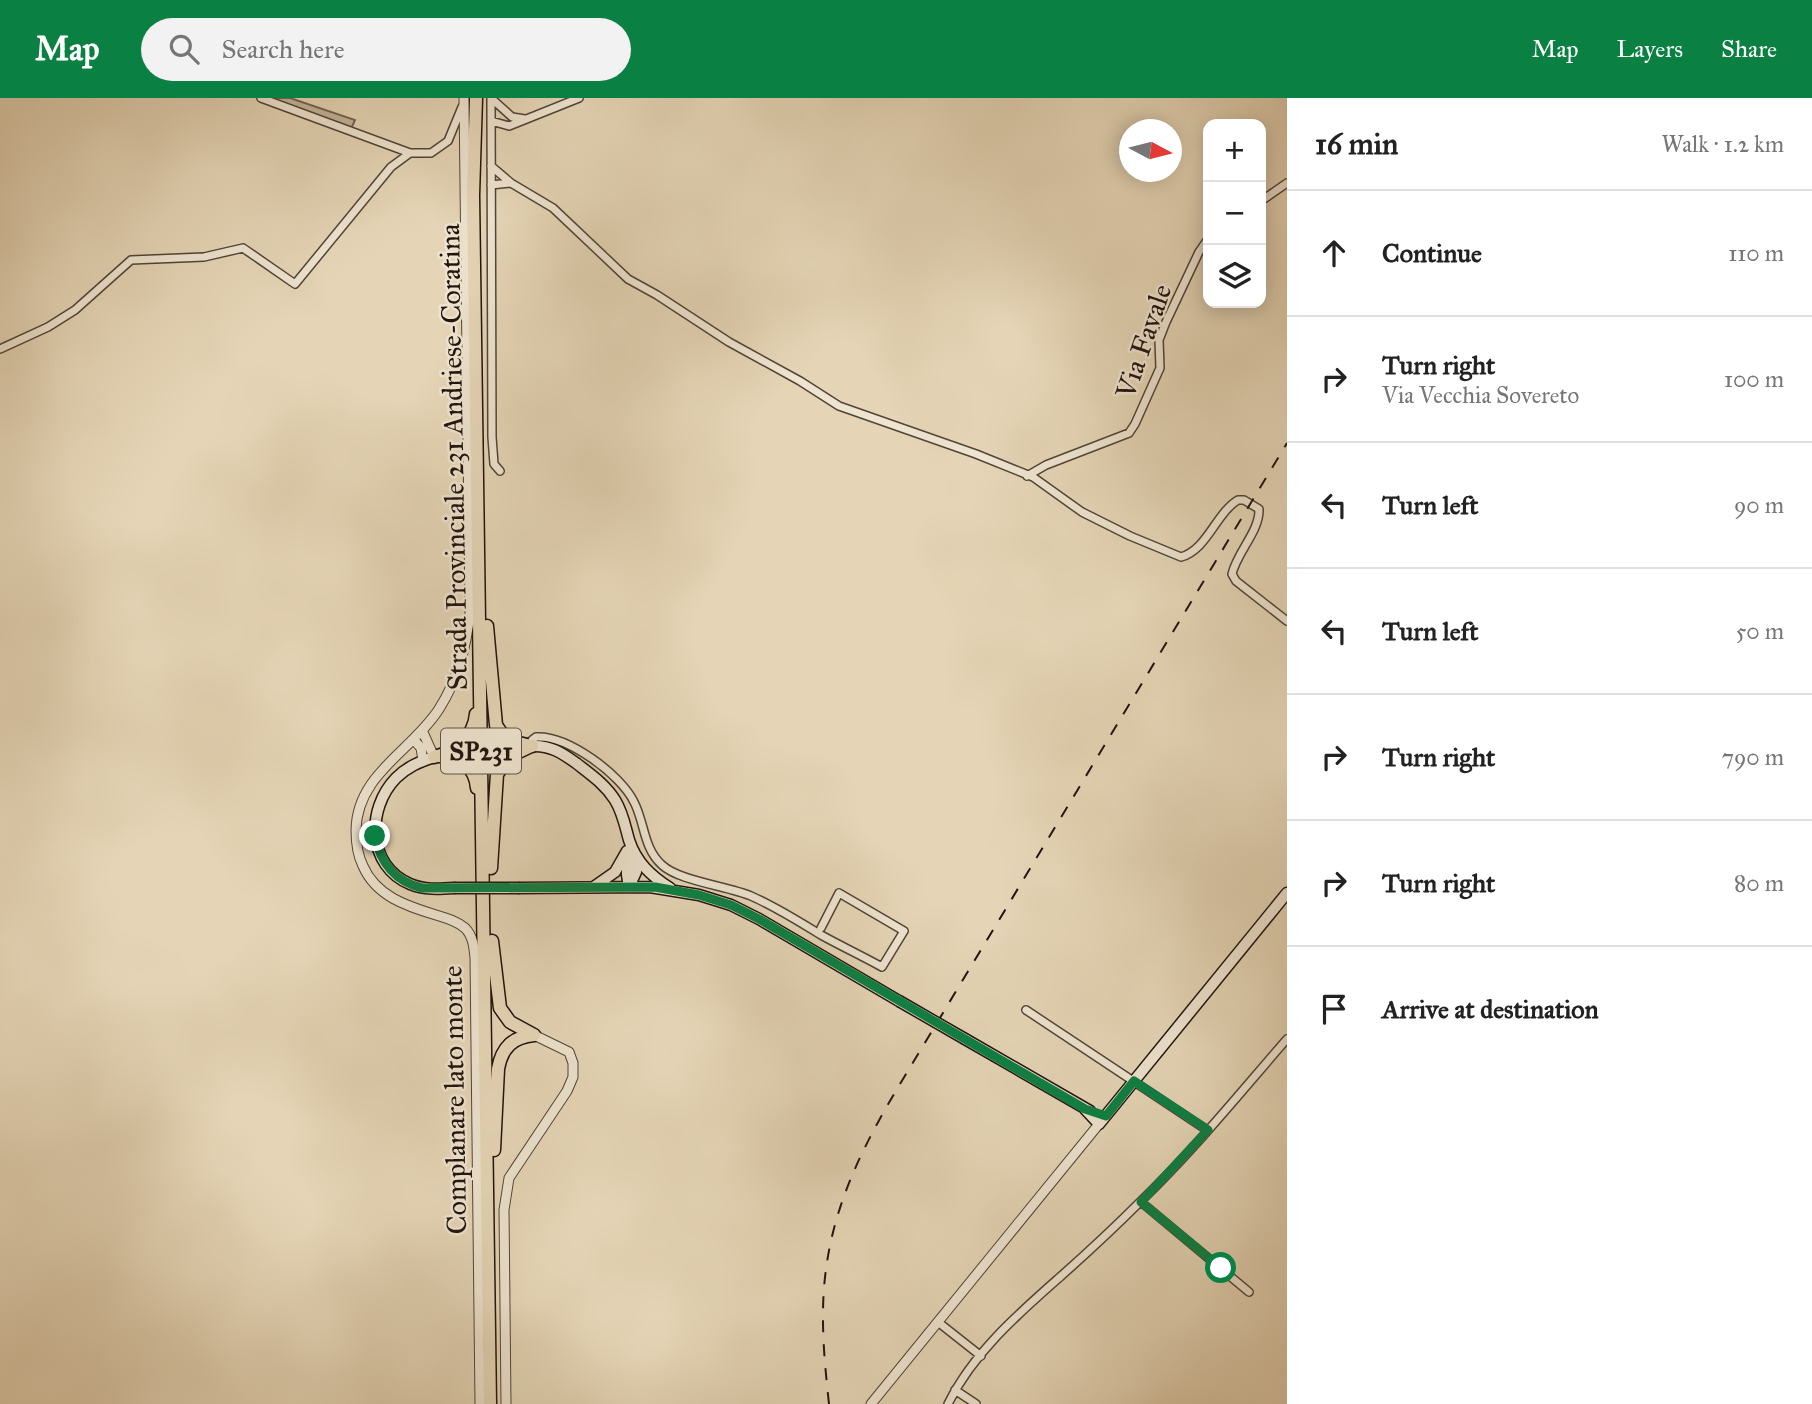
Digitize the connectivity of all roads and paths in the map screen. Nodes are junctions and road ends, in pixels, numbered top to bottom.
1 (261, 98) edge
2 (468, 98) edge
3 (484, 98) edge
4 (491, 98) edge
5 (579, 98) edge
6 (512, 117) junction
7 (525, 119) junction
8 (491, 121) junction
9 (509, 126) junction
10 (491, 141) junction
11 (410, 153) junction
12 (491, 166) junction
13 (512, 183) junction
14 (1287, 183) edge
15 (491, 185) junction
16 (1266, 198) edge
17 (1204, 245) edge
18 (0, 349) edge
19 (500, 471) dead end
20 (1027, 476) junction
21 (1287, 621) edge
22 (484, 626) junction
23 (422, 730) junction
24 (414, 740) junction
25 (532, 746) junction
26 (432, 758) junction
27 (631, 852) junction
28 (487, 868) junction
29 (593, 887) junction
30 (629, 887) junction
31 (674, 890) junction
32 (1287, 893) edge
33 (821, 928) dead end
34 (492, 941) junction
35 (1026, 1010) dead end
36 (534, 1035) junction
37 (1287, 1039) edge
38 (1134, 1081) junction
39 (1102, 1120) junction
40 (1208, 1130) junction
41 (494, 1150) junction
42 (1141, 1202) junction
43 (1250, 1292) dead end
44 (938, 1322) junction
45 (981, 1356) junction
46 (955, 1390) junction
47 (480, 1404) edge
48 (490, 1404) edge
49 (497, 1404) edge
50 (506, 1404) edge
51 (871, 1404) edge
52 (948, 1404) edge
53 (976, 1404) edge

1 - 11 street
2 - 11 street
2 - 22 highway, Strada Provinciale 231 Andriese-Coratina / SP231
2 - 23 street, Complanare lato monte
3 - 22 highway, Strada Provinciale 231 Andriese-Coratina / SP231
4 - 6 street
4 - 8 street
5 - 7 street
6 - 7 street
6 - 8 street
7 - 9 street
8 - 9 street
8 - 10 street
9 - 10 street
10 - 12 street
11 - 18 street
12 - 13 street
12 - 15 street
13 - 15 street
13 - 20 street
14 - 16 street
15 - 19 street
17 - 20 street, Via Favale
20 - 21 street
22 - 25 highway, SP231
22 - 26 highway, SP231
22 - 28 highway, Strada Provinciale 231 Andriese-Coratina / SP231
23 - 24 street, Complanare lato monte
23 - 26 street
24 - 26 street
24 - 47 street, Complanare lato monte
25 - 27 main road
25 - 28 highway, SP231
25 - 33 street
26 - 28 highway, SP231
26 - 29 main road, bridge
27 - 29 main road
27 - 30 main road
27 - 31 main road
28 - 34 highway, Strada Provinciale 231 Andriese-Coratina / SP231
28 - 48 highway, Strada Provinciale 231 Andriese-Coratina / SP231
29 - 30 main road
30 - 31 main road
31 - 39 main road, bridge
32 - 38 main road
34 - 36 highway
34 - 41 highway, Strada Provinciale 231 Andriese-Coratina / SP231
35 - 38 street
36 - 41 highway
36 - 50 street
37 - 40 street
38 - 39 main road
38 - 40 street
39 - 44 street
40 - 42 street
41 - 49 highway, Strada Provinciale 231 Andriese-Coratina / SP231
42 - 43 street
42 - 45 street
44 - 45 street
44 - 51 street
45 - 46 street
46 - 52 street
46 - 53 street

